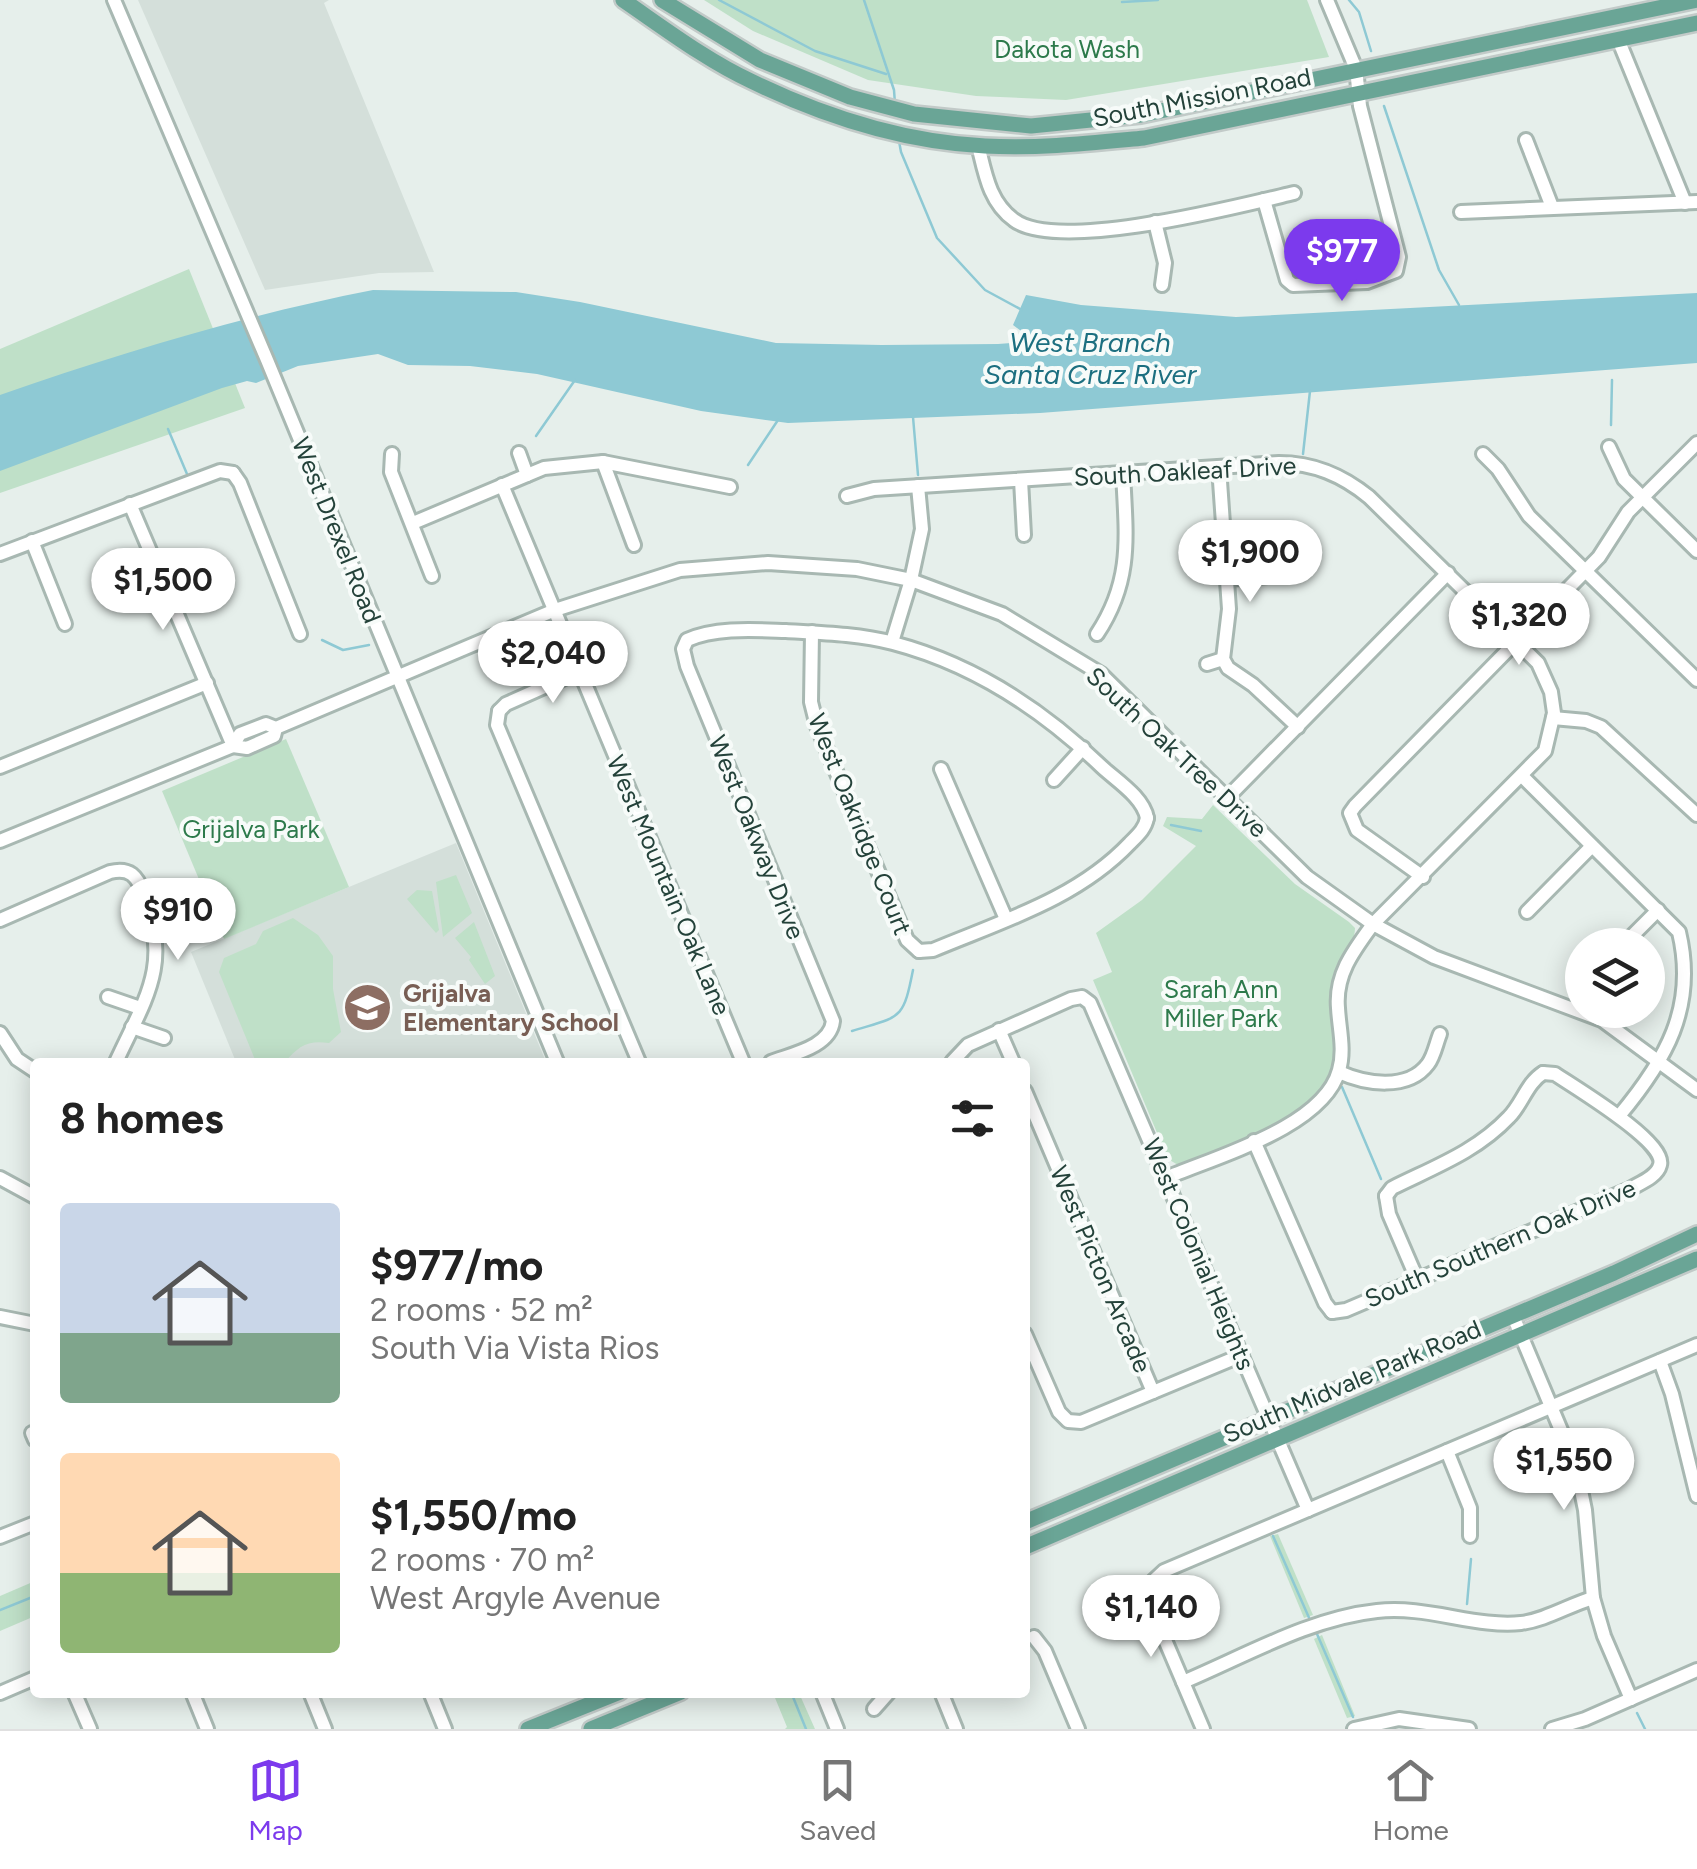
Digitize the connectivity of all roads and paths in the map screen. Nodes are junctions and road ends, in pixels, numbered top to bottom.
1 (114, 0) edge
2 (622, 0) edge
3 (662, 0) edge
4 (1327, 0) edge
5 (1697, 0) edge
6 (1666, 3) edge
7 (1689, 24) edge
8 (1618, 39) junction
9 (1356, 70) junction
10 (1358, 92) junction
11 (1105, 120) junction
12 (1526, 140) dead end
13 (1108, 142) junction
14 (978, 146) junction
15 (1294, 193) dead end
16 (1264, 200) junction
17 (1691, 202) edge
18 (1552, 207) junction
19 (1461, 212) dead end
20 (1155, 222) junction
21 (1162, 284) dead end
22 (1697, 443) edge
23 (1609, 447) dead end
24 (518, 453) dead end
25 (392, 454) dead end
26 (1483, 454) dead end
27 (602, 462) junction
28 (1220, 467) junction
29 (1122, 474) junction
30 (527, 475) junction
31 (1021, 480) junction
32 (502, 486) junction
33 (918, 486) junction
34 (730, 487) dead end
35 (848, 496) dead end
36 (1642, 497) junction
37 (130, 504) junction
38 (413, 523) junction
39 (1024, 535) dead end
40 (32, 542) junction
41 (634, 545) dead end
42 (1697, 551) edge
43 (0, 554) edge
44 (1586, 572) junction
45 (1448, 573) junction
46 (1294, 574) dead end
47 (432, 576) dead end
48 (1227, 579) junction
49 (911, 580) junction
50 (554, 610) junction
51 (66, 624) dead end
52 (812, 632) junction
53 (300, 634) dead end
54 (1098, 634) dead end
55 (1517, 640) junction
56 (892, 642) junction
57 (1223, 659) junction
58 (1207, 664) dead end
59 (580, 670) junction
60 (398, 677) junction
61 (1697, 680) edge
62 (207, 683) junction
63 (1553, 718) junction
64 (1298, 727) junction
65 (233, 746) junction
66 (1083, 748) junction
67 (0, 767) edge
68 (941, 769) dead end
69 (1522, 776) junction
70 (1054, 780) dead end
71 (1227, 798) junction
72 (1697, 815) edge
73 (0, 841) edge
74 (1592, 846) junction
75 (1423, 877) junction
76 (1658, 910) junction
77 (1527, 912) dead end
78 (1006, 919) junction
79 (0, 920) edge
80 (1373, 924) junction
81 (1641, 928) edge
82 (108, 997) dead end
83 (140, 1008) junction
84 (132, 1027) junction
85 (999, 1030) junction
86 (0, 1033) edge
87 (1440, 1034) dead end
88 (164, 1038) dead end
89 (1667, 1056) junction
90 (118, 1058) edge
91 (554, 1058) edge
92 (637, 1058) edge
93 (741, 1058) edge
94 (781, 1058) edge
95 (956, 1058) edge
96 (1011, 1058) edge
97 (30, 1067) edge
98 (1339, 1072) junction
99 (1697, 1090) edge
100 (1030, 1103) edge
101 (1618, 1116) junction
102 (1254, 1141) junction
103 (0, 1178) edge
104 (1166, 1178) junction
105 (30, 1193) edge
106 (1697, 1234) edge
107 (1697, 1259) edge
108 (1416, 1279) junction
109 (1513, 1316) junction
110 (0, 1318) edge
111 (30, 1323) edge
112 (1522, 1336) junction
113 (1030, 1345) edge
114 (1697, 1345) edge
115 (1242, 1355) junction
116 (1660, 1361) junction
117 (1154, 1392) junction
118 (1552, 1406) junction
119 (1270, 1419) junction
120 (1279, 1439) junction
121 (1446, 1451) junction
122 (1697, 1496) edge
123 (1308, 1510) junction
124 (1030, 1520) edge
125 (30, 1524) edge
126 (1470, 1536) dead end
127 (0, 1538) edge
128 (1030, 1545) edge
129 (1593, 1598) junction
130 (1032, 1633) edge
131 (1697, 1670) edge
132 (30, 1680) edge
133 (1184, 1682) junction
134 (0, 1694) edge
135 (77, 1698) edge
136 (194, 1698) edge
137 (312, 1698) edge
138 (432, 1698) edge
139 (605, 1698) edge
140 (666, 1698) edge
141 (824, 1698) edge
142 (884, 1698) edge
143 (943, 1698) edge
144 (1631, 1699) junction
145 (874, 1709) dead end
146 (1438, 1727) edge
147 (90, 1729) edge
148 (207, 1729) edge
149 (325, 1729) edge
150 (445, 1729) edge
151 (528, 1729) edge
152 (591, 1729) edge
153 (837, 1729) edge
154 (956, 1729) edge
155 (1078, 1729) edge
156 (1203, 1729) edge
157 (1354, 1729) edge
158 (1469, 1729) edge
159 (1552, 1729) edge

1 - 60 street, West Drexel Road
2 - 14 main road, South Mission Road
3 - 11 main road, South Mission Road
4 - 9 street
5 - 6 main road, South Mission Road
6 - 7 main road
6 - 9 main road, South Mission Road
7 - 8 main road, South Mission Road
8 - 10 main road, South Mission Road
8 - 17 street
9 - 10 street
9 - 11 main road, South Mission Road
10 - 13 main road, South Mission Road
10 - 16 street
11 - 13 main road
12 - 18 street
13 - 14 main road, South Mission Road
14 - 20 street
15 - 16 street
16 - 20 street
17 - 18 street
18 - 19 street
20 - 21 street
22 - 36 street
23 - 36 street
24 - 30 street
25 - 38 street
26 - 44 street
27 - 30 street
27 - 34 street
27 - 41 street
28 - 29 street, South Oakleaf Drive
28 - 45 street, South Oakleaf Drive
28 - 48 street
29 - 31 street, South Oakleaf Drive
29 - 54 street
30 - 32 street
31 - 33 street, South Oakleaf Drive
31 - 39 street
32 - 38 street
32 - 50 street, West Mountain Oak Lane
33 - 35 street, South Oakleaf Drive
33 - 49 street
36 - 42 street
36 - 44 street
37 - 40 street
37 - 53 street
37 - 62 street
38 - 47 street
40 - 43 street
40 - 51 street
44 - 55 street
44 - 61 street
45 - 55 street, South Oakleaf Drive
45 - 64 street
46 - 48 street
48 - 57 street
49 - 50 street, South Oak Tree Drive
49 - 56 street
49 - 71 street, South Oak Tree Drive
50 - 59 street, West Mountain Oak Lane
50 - 60 street, South Oak Tree Drive
52 - 56 street
52 - 78 street, West Oakridge Court
52 - 94 street, West Oakway Drive
55 - 63 street, South Oakleaf Drive
55 - 75 street
56 - 66 street
57 - 58 street
57 - 64 street
59 - 92 street
59 - 93 street, West Mountain Oak Lane
60 - 65 street, South Oak Tree Drive
60 - 91 street, West Drexel Road
62 - 65 street
62 - 67 street
63 - 69 street
63 - 72 street
64 - 71 street
65 - 73 street, South Oak Tree Drive
66 - 70 street
66 - 78 street
68 - 78 street
69 - 74 street
69 - 75 street
71 - 80 street, South Oak Tree Drive
74 - 76 street
74 - 77 street
75 - 80 street
76 - 81 street
76 - 89 street
79 - 83 street
80 - 89 street, South Oak Tree Drive
80 - 98 street
82 - 83 street
83 - 84 street
84 - 88 street
84 - 90 street
85 - 95 street
85 - 96 street
85 - 104 street, West Colonial Heights
86 - 97 street
87 - 98 street
89 - 99 street, South Oak Tree Drive
89 - 101 street
98 - 102 street
100 - 117 street, West Picton Arcade
101 - 108 street, South Southern Oak Drive
101 - 108 street
102 - 104 street
102 - 108 street, South Southern Oak Drive
103 - 105 street
104 - 115 street, West Colonial Heights
106 - 109 main road, South Midvale Park Road
107 - 112 main road, South Midvale Park Road
109 - 112 street
109 - 119 main road, South Midvale Park Road
110 - 111 street
112 - 118 street
112 - 120 main road, South Midvale Park Road
113 - 117 street
114 - 116 street
115 - 117 street
115 - 119 street, West Colonial Heights
116 - 118 street
116 - 122 street
118 - 121 street
118 - 129 street
119 - 120 street, West Colonial Heights
119 - 124 main road, South Midvale Park Road
120 - 123 street, West Colonial Heights
120 - 128 main road, South Midvale Park Road
121 - 123 street
121 - 126 street
123 - 133 street
125 - 127 street
129 - 133 street
129 - 144 street
130 - 155 street
131 - 144 street
132 - 134 street
133 - 156 street
135 - 147 street
136 - 148 street
137 - 149 street
138 - 150 street
139 - 151 main road
140 - 152 main road
141 - 153 street
142 - 145 street
143 - 154 street
144 - 159 street
146 - 157 street
146 - 158 street

